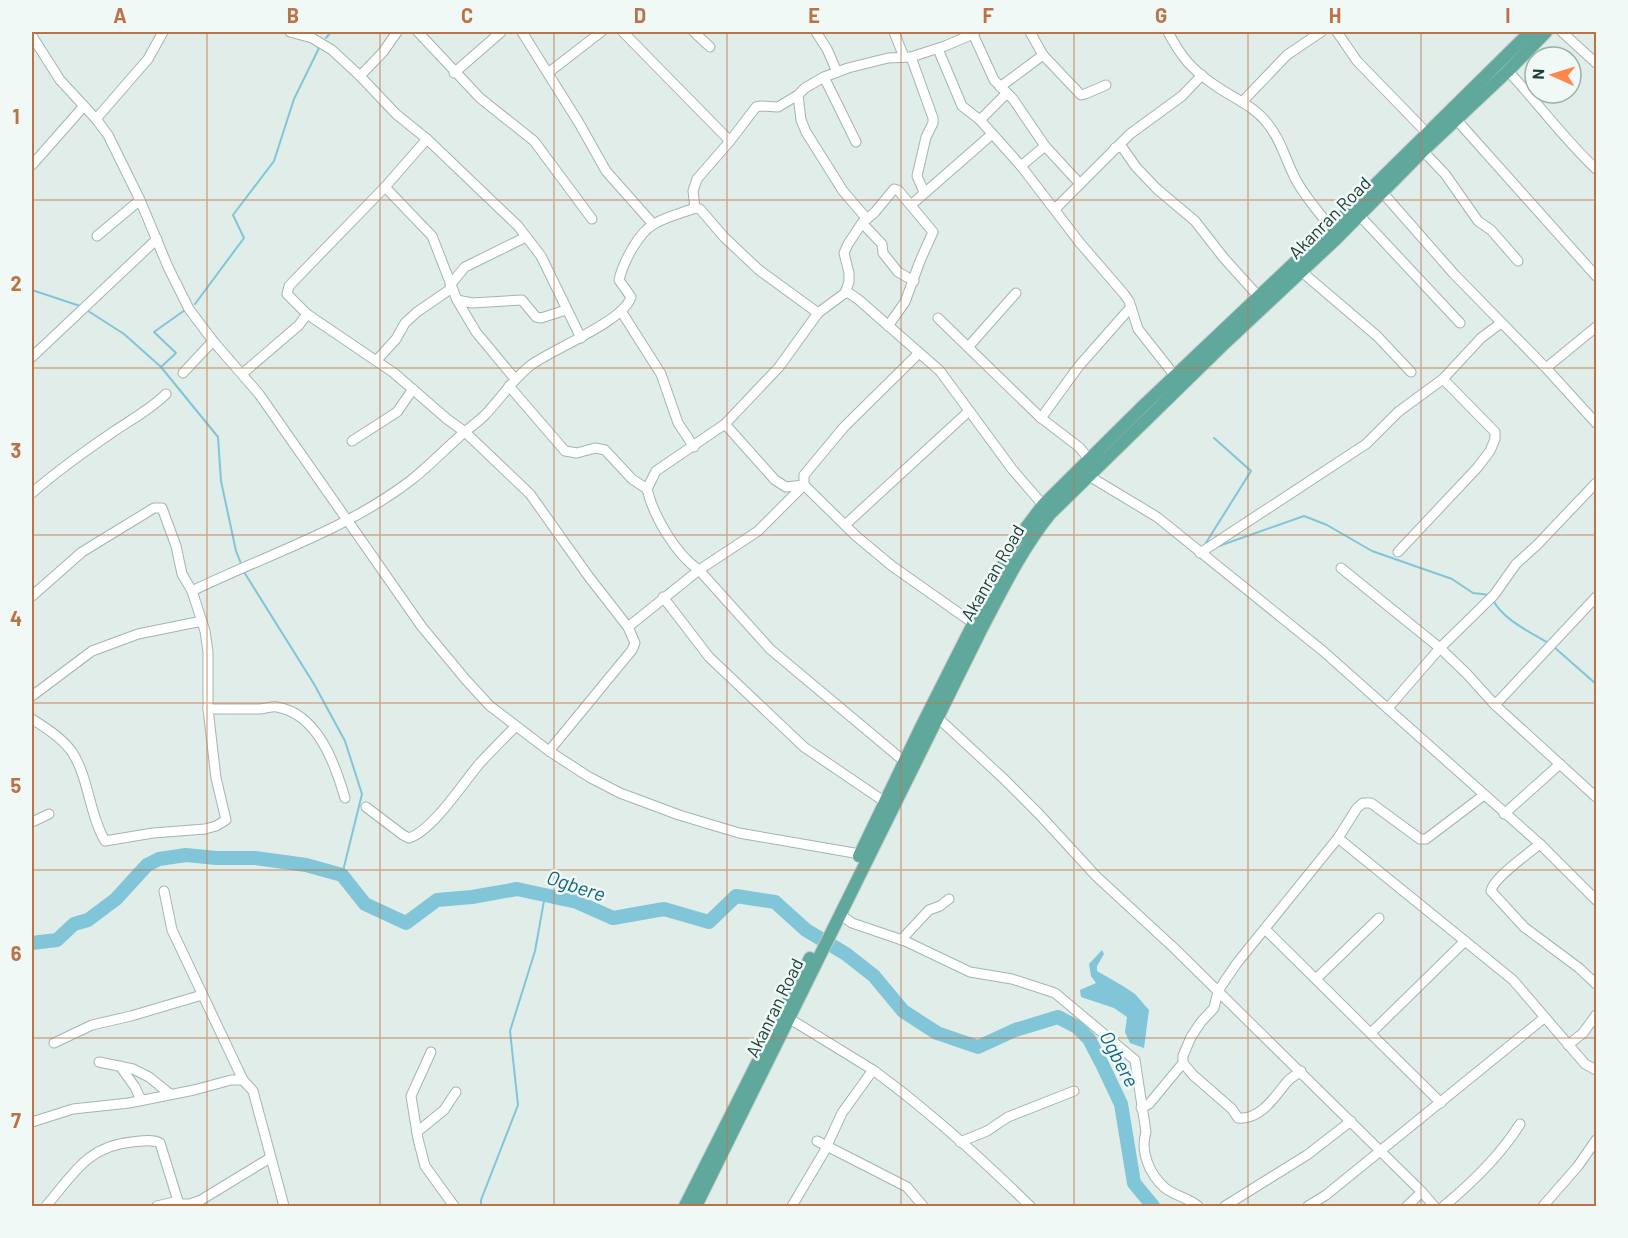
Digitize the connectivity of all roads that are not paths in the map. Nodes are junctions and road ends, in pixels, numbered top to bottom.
1 (163, 32) edge
2 (290, 32) edge
3 (397, 32) edge
4 (417, 32) edge
5 (501, 32) edge
6 (522, 32) edge
7 (601, 32) edge
8 (623, 32) edge
9 (694, 32) edge
10 (816, 32) edge
11 (894, 32) edge
12 (1030, 32) edge
13 (1168, 32) edge
14 (1321, 32) edge
15 (1337, 32) edge
16 (1530, 32) edge
17 (1546, 32) edge
18 (1562, 32) edge
19 (974, 33) edge
20 (32, 36) edge
21 (710, 47) dead end
22 (938, 49) junction
23 (40, 51) junction
24 (1043, 55) junction
25 (907, 57) junction
26 (32, 59) edge
27 (1596, 63) edge
28 (1508, 71) junction
29 (837, 72) junction
30 (454, 73) junction
31 (548, 73) junction
32 (1202, 75) junction
33 (360, 76) junction
34 (824, 77) junction
35 (1106, 85) dead end
36 (1003, 90) junction
37 (798, 95) junction
38 (1242, 102) junction
39 (84, 106) junction
40 (1453, 116) junction
41 (96, 118) junction
42 (980, 120) junction
43 (1427, 134) junction
44 (991, 135) junction
45 (427, 139) junction
46 (730, 141) junction
47 (856, 142) dead end
48 (1044, 146) junction
49 (1115, 148) junction
50 (1423, 151) junction
51 (32, 165) edge
52 (1021, 166) junction
53 (1596, 169) edge
54 (1080, 184) junction
55 (385, 187) junction
56 (924, 192) junction
57 (1382, 192) junction
58 (140, 200) junction
59 (911, 205) junction
60 (694, 208) junction
61 (1055, 209) junction
62 (1359, 215) junction
63 (592, 219) dead end
64 (865, 221) junction
65 (653, 224) junction
66 (1331, 228) junction
67 (97, 236) dead end
68 (526, 237) junction
69 (157, 239) junction
70 (1518, 261) dead end
71 (446, 272) junction
72 (1302, 272) junction
73 (458, 274) junction
74 (1596, 276) edge
75 (914, 281) junction
76 (451, 286) junction
77 (845, 293) junction
78 (1016, 293) dead end
79 (1258, 297) junction
80 (457, 300) junction
81 (1131, 307) junction
82 (566, 310) junction
83 (621, 311) junction
84 (818, 313) junction
85 (307, 314) junction
86 (938, 318) dead end
87 (1460, 323) dead end
88 (1501, 323) junction
89 (888, 326) junction
90 (1596, 327) edge
91 (580, 338) junction
92 (213, 341) junction
93 (969, 346) junction
94 (919, 353) junction
95 (32, 357) edge
96 (376, 360) junction
97 (1546, 368) junction
98 (1411, 372) dead end
99 (183, 373) dead end
100 (242, 374) junction
101 (1176, 376) junction
102 (1443, 379) junction
103 (512, 383) junction
104 (413, 389) junction
105 (166, 394) dead end
106 (969, 411) junction
107 (1041, 417) junction
108 (1596, 423) edge
109 (726, 424) junction
110 (465, 432) junction
111 (352, 441) dead end
112 (694, 447) junction
113 (1110, 447) junction
114 (1089, 459) junction
115 (1089, 476) junction
116 (804, 485) junction
117 (1596, 485) edge
118 (648, 489) junction
119 (32, 493) edge
120 (1043, 505) junction
121 (347, 521) junction
122 (845, 525) junction
123 (1398, 552) dead end
124 (1200, 553) junction
125 (1341, 568) dead end
126 (699, 570) junction
127 (192, 591) junction
128 (32, 596) edge
129 (663, 597) junction
130 (1596, 597) edge
131 (202, 621) junction
132 (973, 623) junction
133 (628, 627) junction
134 (1440, 648) junction
135 (32, 696) edge
136 (1495, 705) junction
137 (1388, 708) junction
138 (208, 710) junction
139 (937, 717) junction
140 (32, 719) edge
141 (516, 726) junction
142 (549, 750) junction
143 (905, 762) junction
144 (1560, 764) junction
145 (1484, 795) junction
146 (1596, 797) edge
147 (345, 798) dead end
148 (885, 802) junction
149 (366, 807) dead end
150 (49, 814) dead end
151 (1504, 814) junction
152 (32, 822) edge
153 (1338, 838) junction
154 (1540, 844) junction
155 (860, 854) junction
156 (164, 891) dead end
157 (949, 899) dead end
158 (1596, 900) edge
159 (841, 915) junction
160 (1379, 918) dead end
161 (1265, 929) junction
162 (825, 936) junction
163 (901, 940) junction
164 (1465, 940) junction
165 (818, 950) junction
166 (1317, 978) junction
167 (1596, 984) edge
168 (1218, 991) junction
169 (202, 995) junction
170 (1596, 1015) edge
171 (790, 1018) junction
172 (1544, 1018) junction
173 (1371, 1033) junction
174 (54, 1043) dead end
175 (1568, 1045) junction
176 (431, 1052) dead end
177 (99, 1062) dead end
178 (1183, 1063) junction
179 (120, 1066) junction
180 (873, 1070) junction
181 (1596, 1070) edge
182 (1301, 1071) junction
183 (243, 1080) junction
184 (1074, 1091) dead end
185 (456, 1092) dead end
186 (170, 1094) junction
187 (141, 1100) junction
188 (1441, 1103) junction
189 (1141, 1108) junction
190 (739, 1110) junction
191 (1351, 1121) junction
192 (32, 1122) edge
193 (1520, 1124) dead end
194 (417, 1132) junction
195 (1596, 1140) edge
196 (817, 1141) dead end
197 (960, 1142) junction
198 (827, 1145) junction
199 (1381, 1151) junction
200 (270, 1158) junction
201 (1422, 1192) junction
202 (178, 1201) junction
203 (1021, 1203) edge
204 (1548, 1205) edge
205 (46, 1206) edge
206 (158, 1206) edge
207 (284, 1206) edge
208 (454, 1206) edge
209 (685, 1206) edge
210 (696, 1206) edge
211 (792, 1206) edge
212 (923, 1206) edge
213 (1030, 1206) edge
214 (1198, 1206) edge
215 (1225, 1206) edge
216 (1308, 1206) edge
217 (1407, 1206) edge
218 (1434, 1206) edge
219 (1444, 1206) edge

1 - 41 street
2 - 33 street
3 - 33 street
4 - 30 street
5 - 30 street
6 - 31 street
7 - 31 street
8 - 46 street
9 - 21 street
10 - 29 street
11 - 25 street
12 - 24 street
13 - 32 street
14 - 38 street
15 - 43 street
16 - 40 main road, Akanran Road
17 - 28 main road, Akanran Road
18 - 27 street
19 - 22 street
19 - 36 street
20 - 23 street
22 - 25 street
22 - 42 street
23 - 26 street
23 - 39 street
24 - 35 street
24 - 36 street
25 - 29 street
25 - 56 street
28 - 40 main road, Akanran Road
28 - 53 street
29 - 34 street
30 - 63 street
31 - 65 street
32 - 38 street
32 - 49 street
33 - 45 street
34 - 37 street
34 - 47 street
36 - 42 street
36 - 48 street
37 - 46 street
37 - 64 street
38 - 66 street
39 - 41 street
39 - 51 street
40 - 43 main road, Akanran Road
40 - 50 main road, Akanran Road
40 - 74 street
41 - 58 street
42 - 44 street
43 - 66 main road, Akanran Road
44 - 52 street
44 - 56 street
45 - 55 street
45 - 68 street
46 - 60 street
48 - 52 street
48 - 54 street
49 - 54 street
49 - 79 street
50 - 57 main road, Akanran Road
50 - 70 street
52 - 61 street
54 - 61 street
55 - 71 street
55 - 85 street
56 - 59 street
57 - 62 main road, Akanran Road
57 - 88 street
58 - 67 street
58 - 69 street
59 - 64 street
59 - 75 street
60 - 65 street
60 - 84 street
61 - 81 street
62 - 72 main road, Akanran Road
62 - 87 street
64 - 75 street
64 - 77 street
65 - 83 street
66 - 79 main road, Akanran Road
68 - 73 street
68 - 82 street
69 - 92 street
69 - 95 street
71 - 73 street
71 - 76 street
72 - 98 street
72 - 113 main road, Akanran Road
73 - 76 street
75 - 89 street
76 - 80 street
76 - 96 street
77 - 84 street
77 - 89 street
78 - 93 street
79 - 101 main road, Akanran Road
80 - 82 street
80 - 103 street
81 - 101 street
81 - 107 street
82 - 91 street
83 - 91 street
83 - 112 street
84 - 109 street
85 - 96 street
85 - 100 street
86 - 93 street
88 - 97 street
88 - 102 street
89 - 94 street
90 - 97 street
91 - 103 street
92 - 99 street
92 - 100 street
93 - 107 street
94 - 106 street
94 - 116 street
96 - 104 street
97 - 108 street
100 - 121 street
101 - 113 main road, Akanran Road
102 - 123 street
102 - 124 street
103 - 110 street
103 - 118 street
104 - 110 street
104 - 111 street
105 - 119 street
106 - 120 street
106 - 122 street
107 - 114 street
109 - 112 street
109 - 116 street
110 - 121 street
110 - 133 street
112 - 118 street
113 - 114 main road, Akanran Road
113 - 115 main road, Akanran Road
114 - 120 main road, Akanran Road
115 - 124 street
115 - 139 main road, Akanran Road
116 - 122 street
116 - 126 street
117 - 134 street
118 - 126 street
120 - 132 main road, Akanran Road
121 - 127 street
121 - 141 street
122 - 132 street
124 - 137 street
125 - 134 street
126 - 129 street
126 - 143 street
127 - 128 street
127 - 131 street
129 - 133 street
129 - 148 street
130 - 136 street
131 - 135 street
131 - 138 street
132 - 143 main road, Akanran Road
133 - 142 street
134 - 136 street
134 - 137 street
136 - 144 street
137 - 145 street
138 - 140 street
138 - 147 street
139 - 159 main road, Akanran Road
139 - 168 street
141 - 142 street
141 - 149 street
142 - 155 street
143 - 148 main road, Akanran Road
144 - 146 street
144 - 151 street
145 - 151 street
145 - 153 street
148 - 155 main road, Akanran Road
150 - 152 street
151 - 154 street
153 - 161 street
153 - 164 street
154 - 158 street
154 - 167 street
155 - 162 main road, Akanran Road
156 - 169 street
157 - 163 street
159 - 162 main road, Akanran Road
159 - 163 street
160 - 166 street
161 - 166 street
161 - 168 street
162 - 165 main road, Akanran Road
163 - 189 street
164 - 172 street
164 - 173 street
165 - 171 main road, Akanran Road
165 - 190 main road, Akanran Road
166 - 173 street
168 - 178 street
168 - 182 street
169 - 174 street
169 - 183 street
170 - 175 street
171 - 180 street
171 - 190 main road, Akanran Road
172 - 175 street
172 - 188 street
173 - 188 street
175 - 181 street
176 - 194 street
177 - 179 street
178 - 182 street
178 - 189 street
179 - 186 street
179 - 187 street
180 - 197 street
180 - 198 street
182 - 191 street
183 - 186 street
183 - 200 street
184 - 197 street
185 - 194 street
186 - 187 street
187 - 192 street
188 - 199 street
189 - 214 street
190 - 209 main road, Akanran Road
190 - 210 main road, Akanran Road
191 - 199 street
191 - 215 street
193 - 219 street
194 - 208 street
195 - 204 street
196 - 198 street
197 - 203 street
198 - 211 street
198 - 212 street
199 - 201 street
199 - 216 street
200 - 202 street
200 - 207 street
201 - 217 street
201 - 218 street
202 - 205 street
202 - 206 street
203 - 213 street

